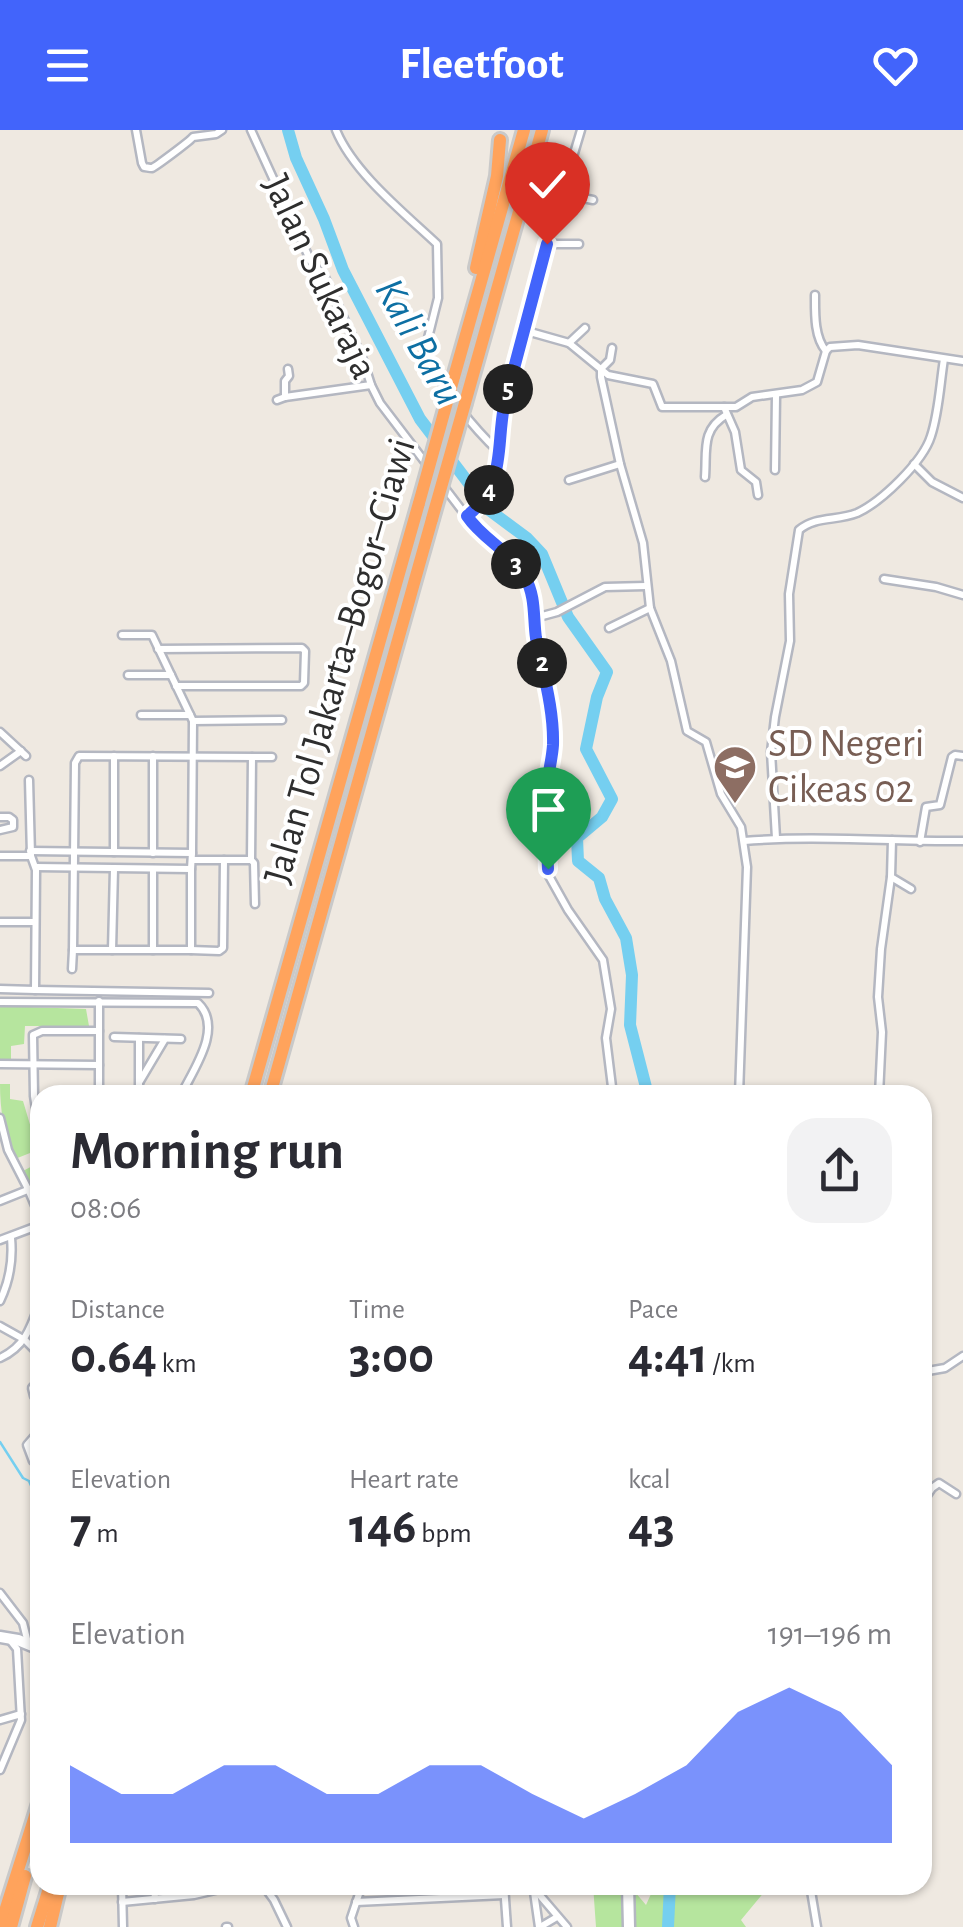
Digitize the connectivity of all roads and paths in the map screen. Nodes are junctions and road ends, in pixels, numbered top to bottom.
1 (136, 130) edge
2 (222, 130) edge
3 (251, 130) edge
4 (336, 130) edge
5 (524, 130) edge
6 (542, 130) edge
7 (581, 130) edge
8 (500, 140) dead end
9 (562, 194) junction
10 (593, 200) dead end
11 (547, 244) junction
12 (579, 244) dead end
13 (815, 295) dead end
14 (470, 320) junction
15 (585, 328) dead end
16 (524, 330) junction
17 (569, 342) junction
18 (612, 348) dead end
19 (826, 350) junction
20 (944, 359) junction
21 (963, 362) edge
22 (288, 369) dead end
23 (601, 369) junction
24 (371, 385) junction
25 (776, 396) junction
26 (725, 411) junction
27 (500, 452) junction
28 (620, 464) junction
29 (914, 464) junction
30 (776, 470) dead end
31 (705, 477) dead end
32 (568, 480) dead end
33 (758, 495) dead end
34 (963, 498) edge
35 (467, 516) junction
36 (884, 579) dead end
37 (646, 586) junction
38 (963, 595) edge
39 (650, 608) junction
40 (534, 618) junction
41 (609, 628) dead end
42 (122, 635) dead end
43 (158, 649) junction
44 (171, 674) junction
45 (128, 675) dead end
46 (176, 686) junction
47 (141, 716) dead end
48 (192, 718) junction
49 (282, 720) dead end
50 (0, 732) edge
51 (114, 756) junction
52 (153, 756) junction
53 (193, 756) junction
54 (963, 756) edge
55 (252, 757) junction
56 (272, 757) dead end
57 (0, 766) edge
58 (29, 780) dead end
59 (0, 817) edge
60 (0, 830) edge
61 (776, 838) junction
62 (892, 840) junction
63 (744, 841) junction
64 (963, 841) edge
65 (920, 842) junction
66 (73, 852) junction
67 (114, 852) junction
68 (30, 853) junction
69 (153, 853) junction
70 (0, 856) edge
71 (224, 860) junction
72 (250, 860) junction
73 (192, 861) junction
74 (36, 867) junction
75 (73, 867) junction
76 (114, 869) junction
77 (153, 870) junction
78 (891, 877) junction
79 (911, 889) dead end
80 (255, 904) dead end
81 (301, 921) junction
82 (0, 922) edge
83 (35, 922) junction
84 (319, 925) junction
85 (73, 950) junction
86 (112, 950) junction
87 (153, 950) junction
88 (191, 950) junction
89 (72, 969) dead end
90 (0, 989) edge
91 (35, 990) junction
92 (99, 991) junction
93 (209, 993) dead end
94 (0, 1002) edge
95 (99, 1002) junction
96 (99, 1031) junction
97 (114, 1037) dead end
98 (139, 1038) junction
99 (165, 1038) junction
100 (181, 1039) dead end
101 (0, 1064) edge
102 (33, 1064) junction
103 (99, 1066) junction
104 (138, 1084) joint
105 (36, 1085) edge
106 (99, 1085) edge
107 (186, 1085) edge
108 (255, 1085) edge
109 (273, 1085) edge
110 (612, 1085) edge
111 (739, 1085) edge
112 (879, 1085) edge
113 (0, 1118) edge
114 (4, 1152) edge
115 (28, 1189) junction
116 (30, 1194) edge
117 (0, 1201) edge
118 (30, 1230) edge
119 (11, 1238) junction
120 (0, 1240) edge
121 (0, 1301) edge
122 (0, 1326) edge
123 (30, 1327) edge
124 (25, 1340) junction
125 (30, 1345) edge
126 (963, 1356) edge
127 (0, 1358) edge
128 (932, 1370) edge
129 (932, 1488) edge
130 (956, 1494) dead end
131 (0, 1594) edge
132 (4, 1637) edge
133 (28, 1644) joint
134 (21, 1714) junction
135 (0, 1720) edge
136 (0, 1770) edge
137 (30, 1832) edge
138 (30, 1858) edge
139 (47, 1895) edge
140 (58, 1895) edge
141 (122, 1895) edge
142 (154, 1895) edge
143 (189, 1895) edge
144 (270, 1895) edge
145 (358, 1895) edge
146 (504, 1895) joint
147 (533, 1895) edge
148 (538, 1895) edge
149 (628, 1895) edge
150 (812, 1895) edge
151 (154, 1899) junction
152 (122, 1902) junction
153 (356, 1902) junction
154 (556, 1917) junction
155 (0, 1927) edge
156 (11, 1927) edge
157 (37, 1927) edge
158 (50, 1927) edge
159 (123, 1927) edge
160 (286, 1927) edge
161 (354, 1927) edge
162 (507, 1927) edge
163 (539, 1927) edge
164 (567, 1927) edge
165 (630, 1927) edge
166 (817, 1927) edge

1 - 2 street
3 - 24 street, Jalan Sukaraja
4 - 27 street
5 - 14 highway, Jalan Tol Jakarta–Bogor–Ciawi
6 - 84 highway, Jalan Tol Jakarta–Bogor–Ciawi, bridge
7 - 9 street
8 - 14 highway
9 - 10 street
9 - 11 street
11 - 12 street
11 - 16 street
13 - 19 street
14 - 81 highway, Jalan Tol Jakarta–Bogor–Ciawi, bridge
15 - 17 street
16 - 17 street
16 - 27 street
17 - 23 street
18 - 23 street
19 - 20 street
19 - 25 street
20 - 21 street
20 - 29 street
22 - 24 street
23 - 26 street
23 - 28 street
24 - 35 street, Jalan Sukaraja
25 - 26 street
25 - 30 street
26 - 31 street
26 - 33 street
27 - 35 street
28 - 32 street
28 - 37 street
29 - 34 street
29 - 61 street
35 - 40 street, Jalan Sukaraja
36 - 38 street
37 - 39 street
37 - 40 street
39 - 41 street
39 - 63 street
40 - 110 street, Jalan Sukaraja
42 - 43 street
43 - 44 street
43 - 46 street
44 - 45 street
44 - 46 street
46 - 48 street
47 - 48 street
48 - 49 street
48 - 53 street
50 - 57 street
51 - 52 street
51 - 66 street
51 - 67 street
52 - 53 street
52 - 69 street
53 - 55 street
53 - 73 street
54 - 65 street
55 - 56 street
55 - 72 street
58 - 68 street
59 - 60 street
61 - 62 street
61 - 63 street
62 - 65 street
62 - 78 street
63 - 111 street
64 - 65 street
66 - 67 street
66 - 68 street
66 - 75 street
67 - 69 street
68 - 70 street
68 - 74 street
69 - 73 street
71 - 72 street
71 - 73 street
71 - 88 street
72 - 80 street
73 - 77 street
73 - 88 street
74 - 75 street
74 - 83 street
75 - 76 street
75 - 85 street
76 - 77 street
76 - 86 street
77 - 87 street
78 - 79 street
78 - 112 street
81 - 84 highway
81 - 108 highway, Jalan Tol Jakarta–Bogor–Ciawi
82 - 83 street
83 - 91 street
84 - 109 highway, Jalan Tol Jakarta–Bogor–Ciawi
85 - 86 street
85 - 89 street
86 - 87 street
87 - 88 street
90 - 91 street
91 - 92 street
92 - 93 street
92 - 95 street
94 - 95 street
95 - 96 street
95 - 107 street
96 - 102 street
96 - 103 street
97 - 98 street
98 - 99 street
98 - 104 street
99 - 100 street
99 - 104 street
101 - 102 street
102 - 103 street
102 - 105 street
103 - 106 street
113 - 114 street
114 - 115 street
115 - 116 street
115 - 117 street
118 - 119 street
119 - 120 street
119 - 121 street
122 - 124 street
123 - 124 street
124 - 125 street
124 - 127 street
126 - 128 street
129 - 130 street
131 - 133 street
132 - 133 street
132 - 134 street
134 - 135 street
134 - 136 street
137 - 155 highway
138 - 156 highway
139 - 157 highway
140 - 158 highway
141 - 152 street
142 - 151 street
143 - 151 street
144 - 160 street
145 - 153 street
146 - 153 street
146 - 162 street
147 - 163 street
148 - 154 street
149 - 165 street
150 - 166 street
151 - 152 street
152 - 159 street
153 - 161 street
154 - 163 street
154 - 164 street

